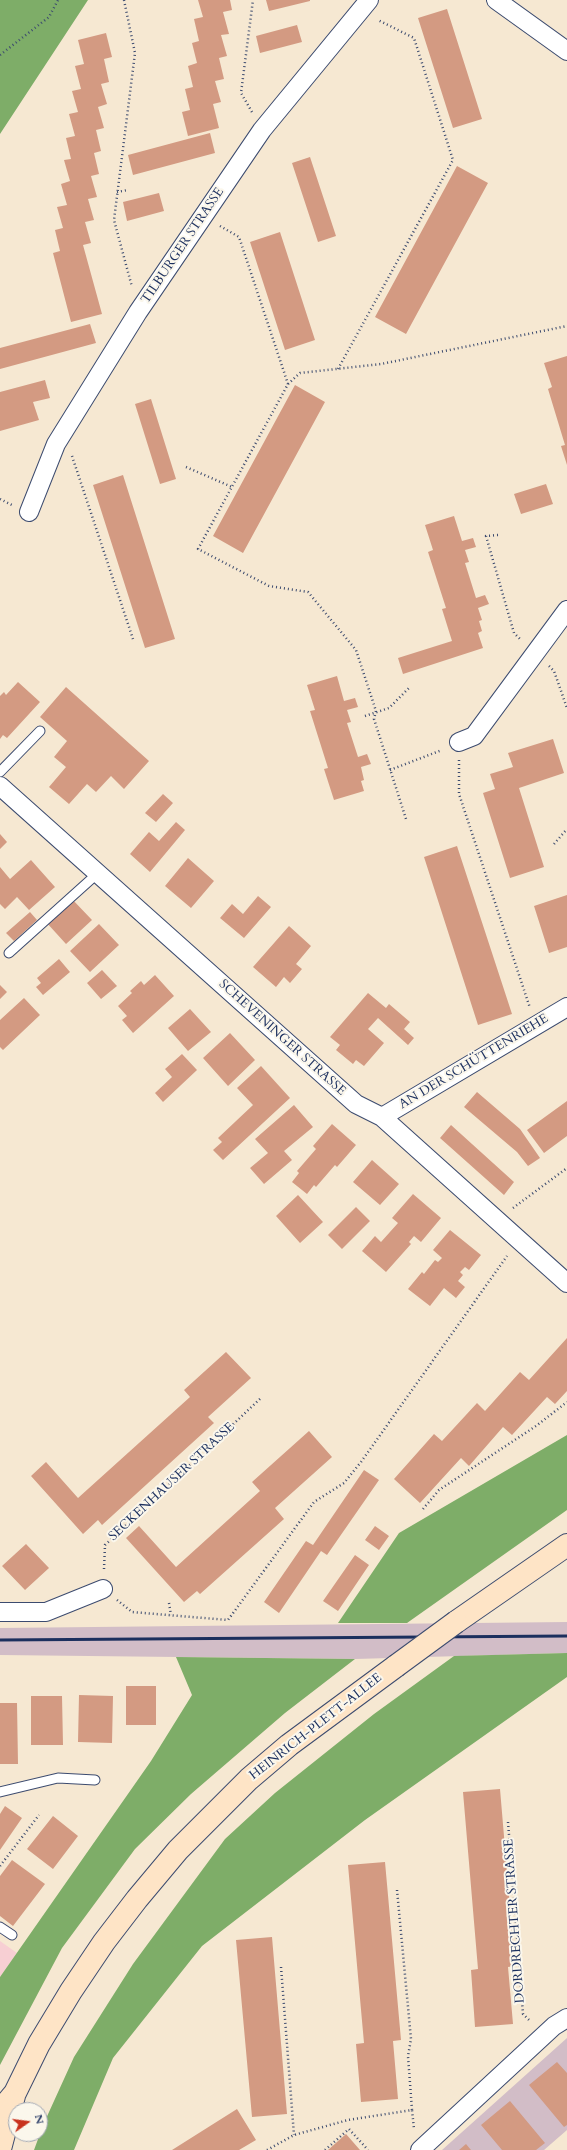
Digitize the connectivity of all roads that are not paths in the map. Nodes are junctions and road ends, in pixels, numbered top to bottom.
1 (496, 0) edge
2 (364, 6) edge
3 (567, 50) edge
4 (29, 512) dead end
5 (567, 610) edge
6 (40, 731) dead end
7 (459, 742) road end
8 (0, 772) edge
9 (0, 786) edge
10 (98, 873) junction
11 (9, 954) dead end
12 (567, 1007) edge
13 (382, 1117) junction
14 (567, 1284) edge
15 (567, 1545) edge
16 (103, 1589) road end
17 (0, 1612) edge
18 (96, 1780) dead end
19 (0, 1792) edge
20 (0, 1927) edge
21 (12, 1935) dead end
22 (567, 2018) edge
23 (14, 2092) junction
24 (0, 2111) edge
25 (418, 2143) edge
26 (0, 2148) edge

1 - 3 street
2 - 4 street, TILBURGER STRASSE
5 - 7 street
6 - 8 lane
9 - 10 street, SCHEVENINGER STRASSE
10 - 11 lane
10 - 13 street, SCHEVENINGER STRASSE
12 - 13 street, AN DER SCHÜTTENRIEHE
13 - 14 street, SCHEVENINGER STRASSE
15 - 23 main road, HEINRICH-PLETT-ALLEE, bridge
16 - 17 street
18 - 19 lane
20 - 21 lane
22 - 25 street
23 - 24 main road, HEINRICH-PLETT-ALLEE
23 - 26 main road, HEINRICH-PLETT-ALLEE

